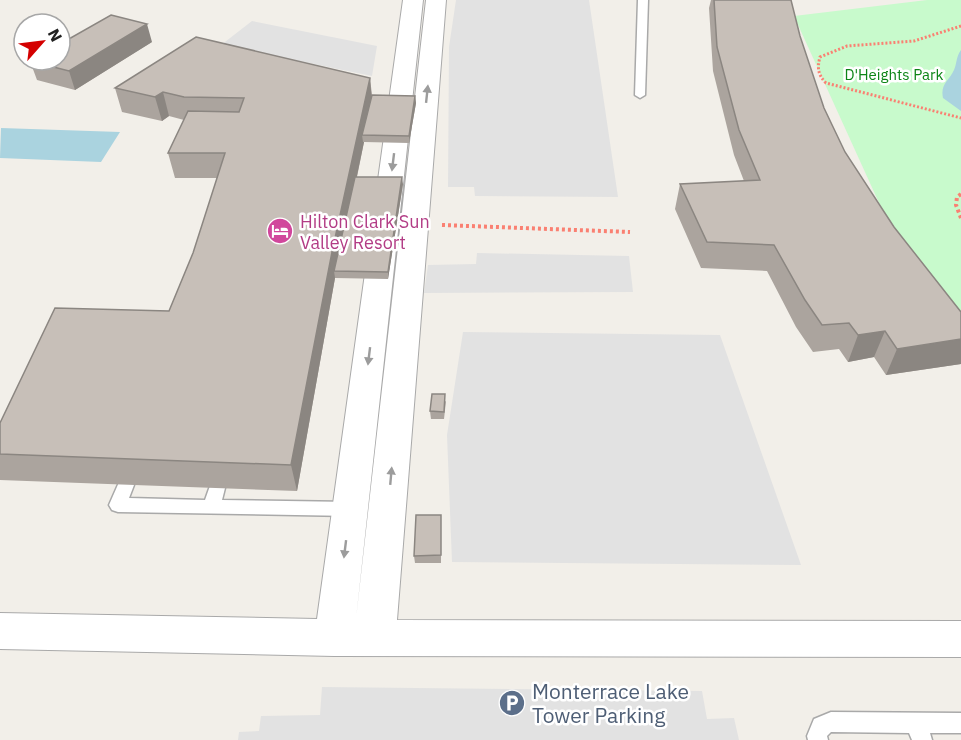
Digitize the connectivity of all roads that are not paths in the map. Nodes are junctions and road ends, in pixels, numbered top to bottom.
1 (413, 0) edge
2 (436, 0) edge
3 (644, 0) edge
4 (418, 58) junction
5 (640, 95) dead end
6 (392, 300) junction
7 (126, 485) dead end
8 (217, 488) dead end
9 (212, 507) junction
10 (350, 509) junction
11 (387, 509) junction
12 (0, 631) edge
13 (333, 638) junction
14 (375, 639) junction
15 (961, 639) edge
16 (961, 723) edge
17 (919, 732) edge
18 (818, 740) edge

1 - 4 street
2 - 4 street
3 - 5 lane
4 -> 6 street
6 -> 4 street
6 -> 10 street
11 -> 6 street
7 - 9 lane
8 - 9 lane
9 - 10 lane
10 - 11 lane
10 -> 13 street
11 - 14 street
12 - 13 street
13 - 14 street
14 - 15 street
16 - 17 lane
17 - 18 lane

